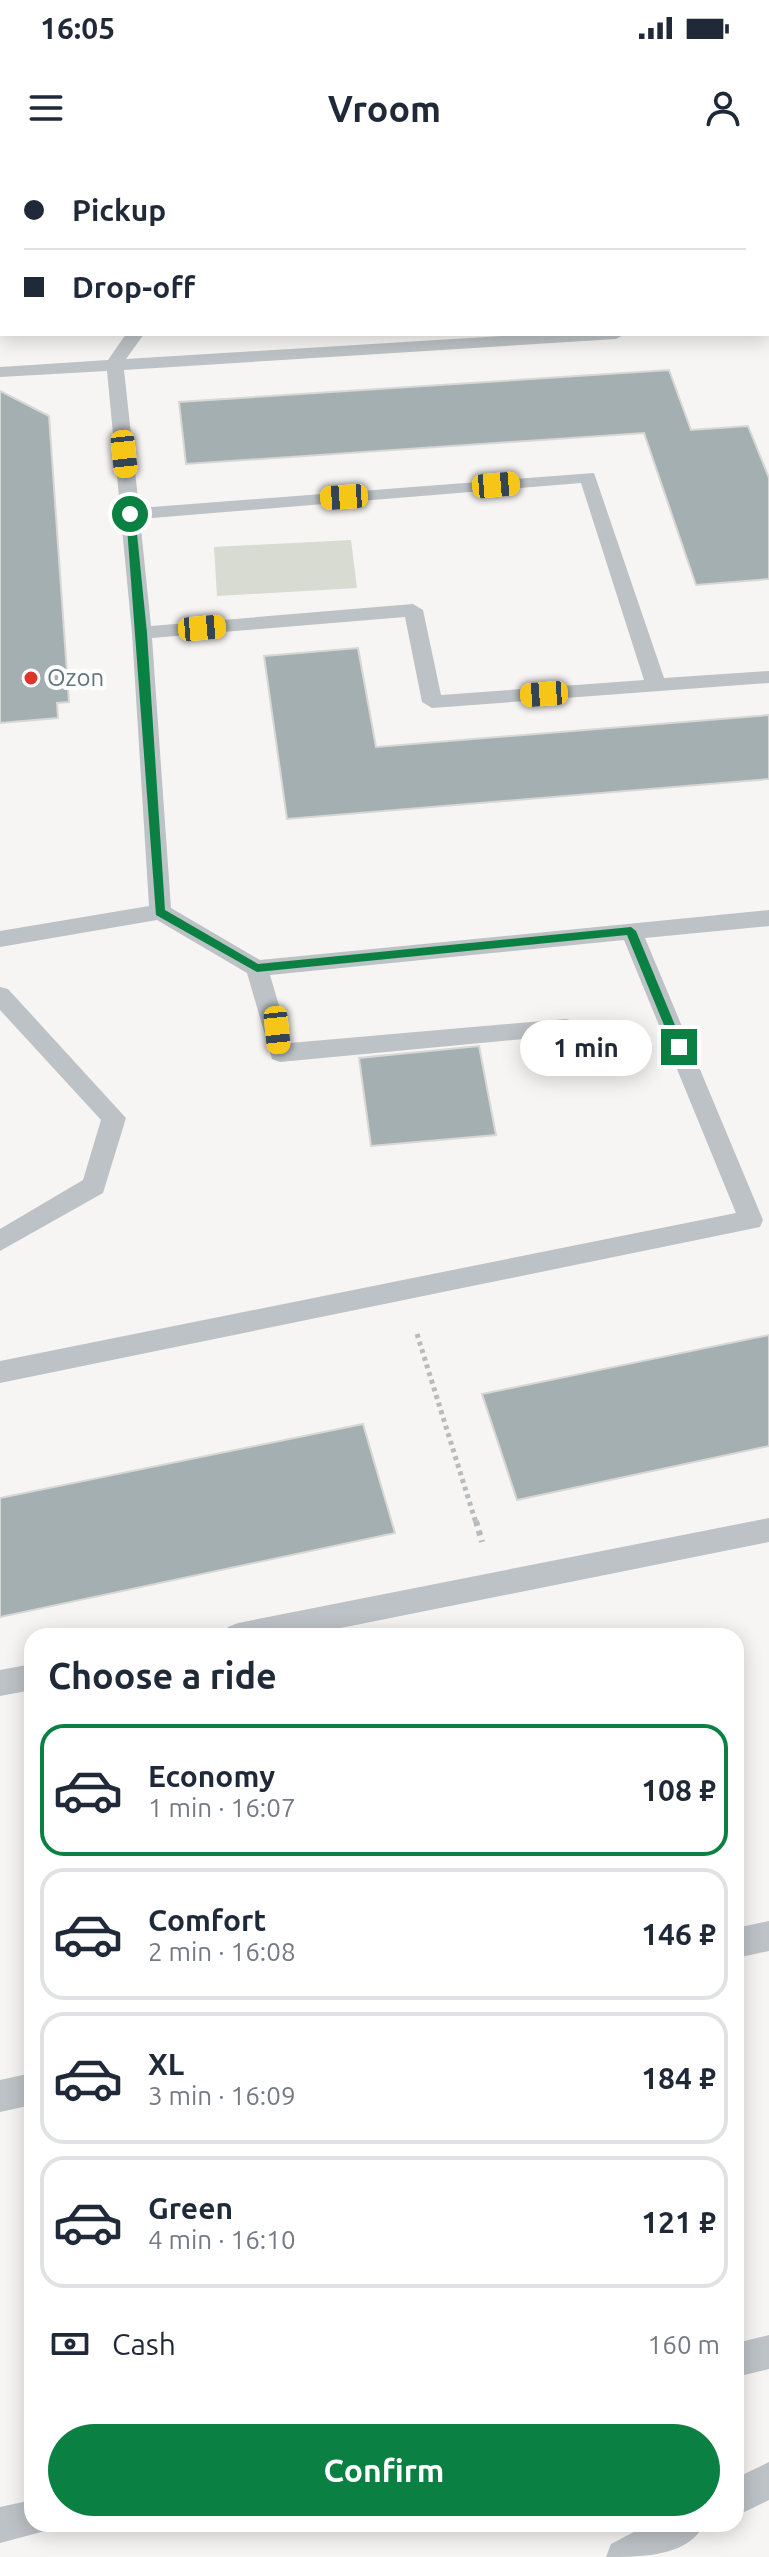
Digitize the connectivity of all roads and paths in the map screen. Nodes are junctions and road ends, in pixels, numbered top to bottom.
1 (134, 336) edge
2 (581, 336) edge
3 (115, 363) junction
4 (0, 372) edge
5 (130, 514) junction
6 (142, 633) junction
7 (769, 677) edge
8 (656, 685) junction
9 (160, 912) junction
10 (769, 918) edge
11 (631, 931) junction
12 (0, 939) edge
13 (257, 968) junction
14 (0, 995) edge
15 (566, 1027) dead end
16 (760, 1218) edge
17 (0, 1241) edge
18 (404, 1290) junction
19 (0, 1372) edge
20 (769, 1530) edge
21 (496, 1585) junction
22 (278, 1628) edge
23 (24, 1678) edge
24 (0, 1683) edge
25 (769, 1936) edge
26 (744, 1941) edge
27 (24, 2091) edge
28 (0, 2096) edge
29 (769, 2352) edge
30 (744, 2358) edge
31 (769, 2480) edge
32 (744, 2494) edge
33 (24, 2520) edge
34 (0, 2525) edge
35 (671, 2532) edge
36 (624, 2557) edge

1 - 3 lane
2 - 3 lane
3 - 4 lane
3 - 5 lane
5 - 6 lane
5 - 8 lane
6 - 8 lane
6 - 9 lane
7 - 8 lane
9 - 12 lane
9 - 13 lane
10 - 11 lane
11 - 13 lane
11 - 16 lane
13 - 15 lane
14 - 17 lane
16 - 18 lane
18 - 19 lane
18 - 21 path
20 - 21 lane
21 - 22 lane
23 - 24 lane
25 - 26 lane
27 - 28 lane
29 - 30 lane
31 - 32 lane
33 - 34 lane
35 - 36 lane

